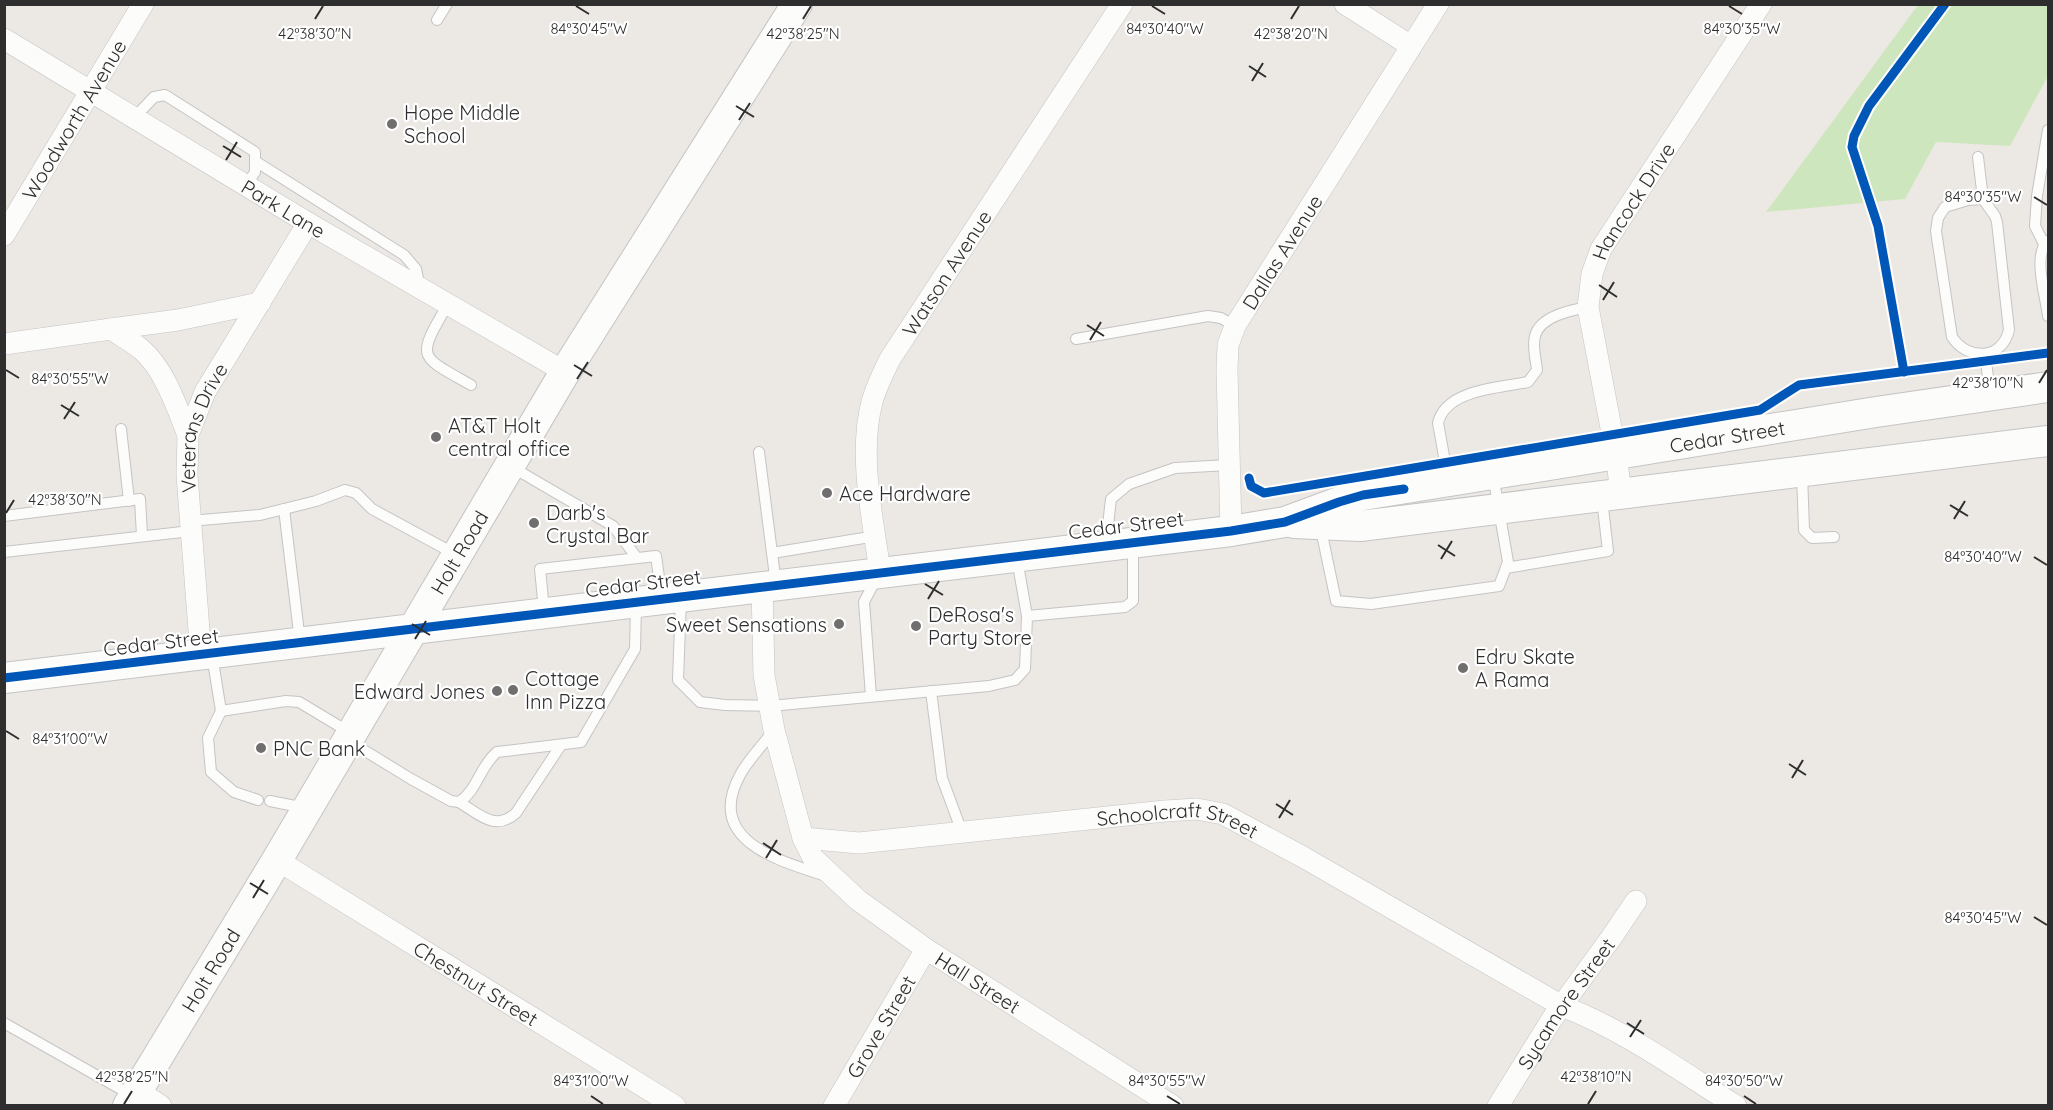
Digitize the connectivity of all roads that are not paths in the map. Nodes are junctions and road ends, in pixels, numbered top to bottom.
1 (143, 4) edge
2 (447, 4) edge
3 (797, 4) edge
4 (1122, 4) edge
5 (1345, 4) edge
6 (1438, 4) edge
7 (1761, 4) edge
8 (437, 20) dead end
9 (4, 39) edge
10 (1411, 46) junction
11 (90, 91) junction
12 (134, 118) junction
13 (2049, 130) edge
14 (1978, 157) dead end
15 (255, 161) junction
16 (246, 186) junction
17 (1983, 199) junction
18 (308, 223) junction
19 (4, 235) edge
20 (2046, 242) edge
21 (421, 288) junction
22 (260, 303) junction
23 (448, 304) junction
24 (1588, 307) junction
25 (2049, 316) edge
26 (1235, 326) junction
27 (111, 329) junction
28 (1076, 339) dead end
29 (4, 344) edge
30 (1985, 354) junction
31 (566, 372) junction
32 (471, 385) dead end
33 (2049, 387) edge
34 (1990, 395) junction
35 (1876, 412) junction
36 (121, 429) dead end
37 (188, 435) junction
38 (2049, 441) edge
39 (759, 452) dead end
40 (1617, 454) junction
41 (1229, 465) junction
42 (510, 466) junction
43 (1801, 471) junction
44 (1493, 474) junction
45 (1449, 482) junction
46 (1611, 494) junction
47 (129, 501) junction
48 (1497, 508) junction
49 (284, 509) junction
50 (4, 516) edge
51 (1319, 517) junction
52 (190, 526) junction
53 (1231, 531) junction
54 (142, 536) junction
55 (876, 536) junction
56 (1834, 537) dead end
57 (1122, 544) junction
58 (4, 552) edge
59 (772, 554) junction
60 (458, 555) junction
61 (1017, 556) junction
62 (637, 558) junction
63 (1506, 568) junction
64 (880, 572) junction
65 (769, 585) junction
66 (660, 599) junction
67 (545, 614) junction
68 (1027, 616) junction
69 (414, 630) junction
70 (300, 644) junction
71 (206, 655) junction
72 (4, 678) edge
73 (931, 691) junction
74 (871, 696) junction
75 (770, 706) junction
76 (221, 711) junction
77 (774, 730) junction
78 (350, 737) junction
79 (561, 745) junction
80 (258, 800) dead end
81 (270, 801) dead end
82 (459, 802) junction
83 (307, 809) junction
84 (962, 832) junction
85 (803, 838) junction
86 (277, 860) junction
87 (832, 878) junction
88 (1636, 901) dead end
89 (926, 949) junction
90 (1562, 1006) junction
91 (4, 1023) edge
92 (140, 1099) edge
93 (675, 1106) edge
94 (834, 1106) edge
95 (1173, 1106) edge
96 (1498, 1106) edge
97 (1736, 1106) edge

1 - 11 street, Woodworth Avenue
2 - 8 lane
3 - 31 main road, Holt Road
4 - 55 street, Watson Avenue
5 - 10 street
6 - 10 street, Dallas Avenue
7 - 24 street, Hancock Drive
9 - 11 street, Park Lane
10 - 26 street, Dallas Avenue
11 - 12 street, Park Lane
11 - 19 street, Woodworth Avenue
12 - 15 lane
12 - 16 street, Park Lane
13 - 20 lane
14 - 17 lane
15 - 16 lane
15 - 21 lane
16 - 18 street, Park Lane
17 - 30 lane
17 - 30 lane
18 - 21 street, Park Lane
18 - 22 street, Veterans Drive
20 - 25 lane
21 - 23 street, Park Lane
22 - 27 street
22 - 37 street, Veterans Drive
23 - 31 street, Park Lane
23 - 32 lane
24 - 40 street, Hancock Drive
24 - 45 lane
26 - 28 lane
26 - 41 street, Dallas Avenue
27 - 29 street
27 - 37 street
30 - 34 lane
31 - 42 main road, Holt Road
33 - 34 main road, Cedar Street
34 - 35 main road, Cedar Street
35 - 40 main road, Cedar Street
35 - 43 main road
36 - 47 lane
37 - 52 street, Veterans Drive
38 - 43 main road
39 - 59 lane
40 - 44 main road, Cedar Street
40 - 46 street, Hancock Drive
41 - 53 street, Dallas Avenue
41 - 57 lane
42 - 60 main road, Holt Road
42 - 62 lane
43 - 46 main road
43 - 56 lane
44 - 45 main road, Cedar Street
44 - 48 lane
45 - 51 main road, Cedar Street
46 - 48 main road
46 - 63 lane
47 - 50 lane
47 - 54 lane
48 - 51 main road, Cedar Street
48 - 63 lane
49 - 52 lane
49 - 60 lane
49 - 70 lane
51 - 53 main road, Cedar Street
51 - 63 lane
52 - 54 lane
52 - 71 street, Veterans Drive
53 - 57 main road, Cedar Street
54 - 58 lane
55 - 59 lane
55 - 64 street, Watson Avenue
57 - 61 main road, Cedar Street
57 - 68 lane
59 - 65 lane
60 - 69 main road, Holt Road
61 - 64 main road, Cedar Street
61 - 68 lane
62 - 66 lane
62 - 67 lane
64 - 65 main road, Cedar Street
64 - 74 lane
65 - 66 main road, Cedar Street
65 - 75 street
66 - 67 main road, Cedar Street
66 - 75 lane
66 - 79 lane
67 - 69 main road, Cedar Street
68 - 73 lane
69 - 70 main road, Cedar Street
69 - 78 main road, Holt Road
70 - 71 main road, Cedar Street
71 - 72 main road, Cedar Street
71 - 76 lane
73 - 74 lane
73 - 84 lane
74 - 75 lane
75 - 77 street
76 - 78 lane
76 - 80 lane
77 - 85 street
77 - 87 lane
78 - 82 lane
78 - 83 main road, Holt Road
79 - 82 lane
79 - 82 lane
81 - 83 lane
83 - 86 main road, Holt Road
84 - 85 street, Schoolcraft Street
84 - 90 street, Schoolcraft Street
85 - 87 street, Hall Street
86 - 92 main road, Holt Road
86 - 93 street, Chestnut Street
87 - 89 street, Hall Street
88 - 90 street, Sycamore Street
89 - 94 street, Grove Street
89 - 95 street, Hall Street
90 - 96 street, Sycamore Street
90 - 97 street, Schoolcraft Street
91 - 92 lane

